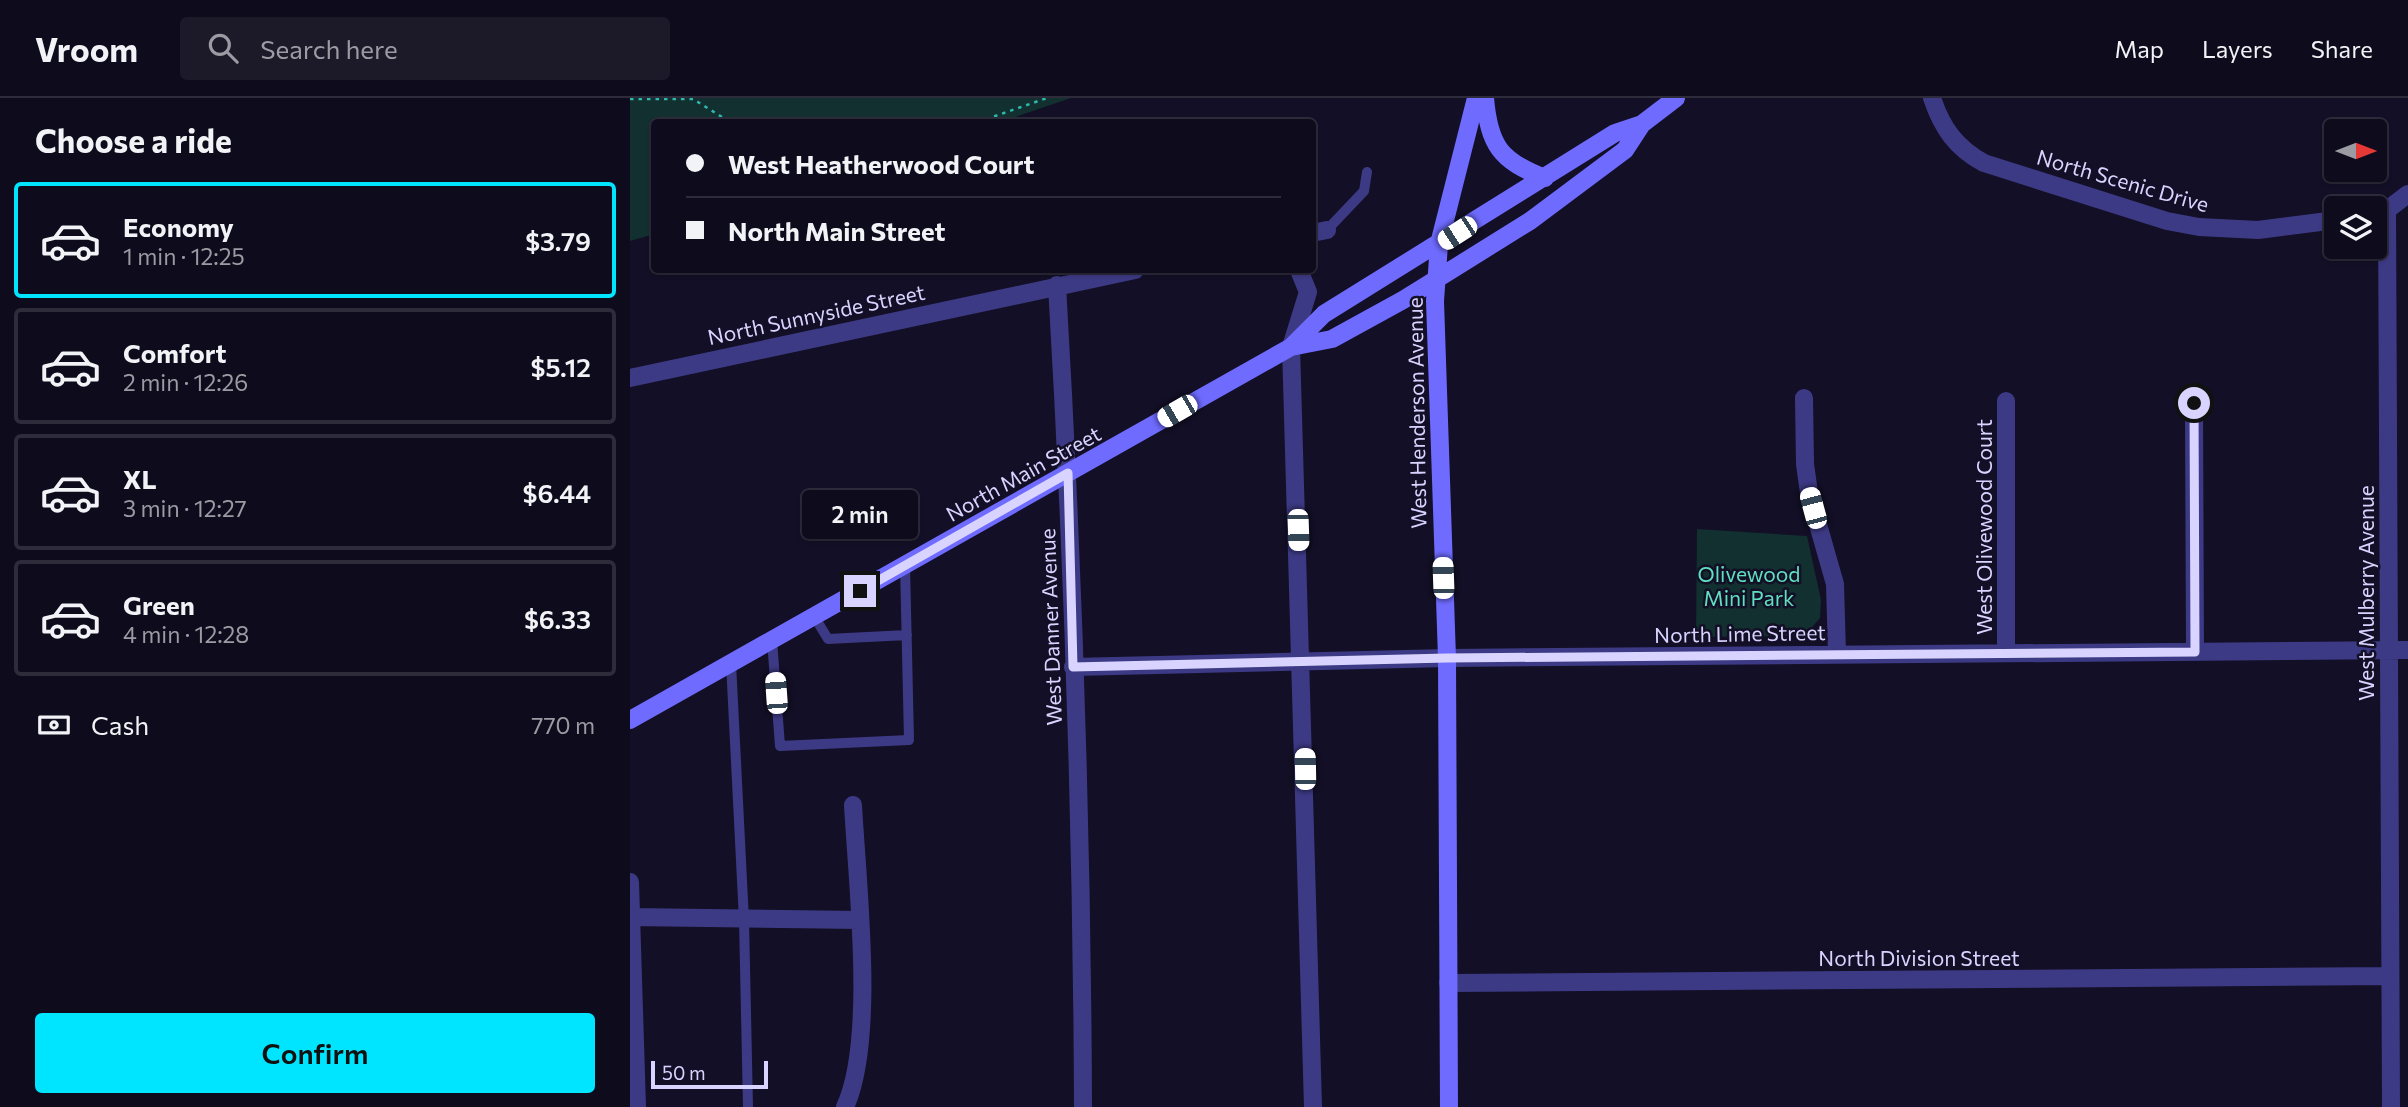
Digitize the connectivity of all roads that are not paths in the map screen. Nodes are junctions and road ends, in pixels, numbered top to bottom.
1 (1476, 98) edge
2 (1485, 98) edge
3 (1676, 98) edge
4 (1932, 98) edge
5 (1642, 124) junction
6 (1367, 172) dead end
7 (1545, 178) junction
8 (2408, 194) edge
9 (2408, 202) edge
10 (2387, 207) edge
11 (2387, 209) edge
12 (2324, 221) edge
13 (1320, 232) edge
14 (1439, 244) junction
15 (2382, 259) edge
16 (1119, 273) edge
17 (1300, 273) edge
18 (1436, 279) junction
19 (1057, 285) junction
20 (1291, 347) junction
21 (630, 378) edge
22 (1804, 398) dead end
23 (2006, 401) dead end
24 (2194, 403) dead end
25 (1068, 473) junction
26 (905, 565) junction
27 (814, 616) junction
28 (906, 635) junction
29 (772, 640) junction
30 (2388, 650) junction
31 (2408, 650) edge
32 (2195, 652) junction
33 (2006, 653) junction
34 (1837, 654) junction
35 (1447, 658) junction
36 (1303, 661) junction
37 (731, 663) junction
38 (1073, 667) junction
39 (630, 720) edge
40 (853, 805) dead end
41 (630, 882) edge
42 (630, 917) edge
43 (744, 920) junction
44 (860, 920) junction
45 (2390, 976) junction
46 (1448, 983) junction
47 (637, 1107) edge
48 (748, 1107) edge
49 (845, 1107) edge
50 (1083, 1107) edge
51 (1313, 1107) edge
52 (1449, 1107) edge
53 (2391, 1107) edge

1 - 14 main road, West Henderson Avenue
2 - 7 main road
3 - 5 main road, North Main Street
4 - 12 street, North Scenic Drive
5 - 7 main road, North Main Street
5 - 18 main road, North Main Street
6 - 13 lane
7 - 14 main road, North Main Street
8 - 10 street
9 - 11 street
14 - 18 main road, West Henderson Avenue
14 - 20 main road, North Main Street
15 - 30 street, West Mulberry Avenue
16 - 19 street, North Sunnyside Street
17 - 20 street
18 - 20 main road, North Main Street
18 - 35 main road, West Henderson Avenue
19 - 21 street, North Sunnyside Street
19 - 25 street, West Danner Avenue
20 - 25 main road, North Main Street
20 - 36 street
22 - 34 street
23 - 33 street, West Olivewood Court
24 - 32 street
25 - 26 main road, North Main Street
25 - 38 street, West Danner Avenue
26 - 27 main road, North Main Street
26 - 28 lane
27 - 28 lane
27 - 29 main road, North Main Street
28 - 29 lane
29 - 37 main road, North Main Street
30 - 31 street, North Lime Street
30 - 32 street, North Lime Street
30 - 45 street, West Mulberry Avenue
32 - 33 street, North Lime Street
33 - 34 street, North Lime Street
34 - 35 street, North Lime Street
35 - 36 street, North Lime Street
35 - 46 main road, West Henderson Avenue
36 - 38 street, North Lime Street
36 - 51 street
37 - 39 main road, North Main Street
37 - 43 lane
38 - 50 street, West Danner Avenue
40 - 44 street
41 - 42 street
42 - 43 street
42 - 47 street
43 - 44 street
43 - 48 lane
44 - 49 street
45 - 46 street, North Division Street
45 - 53 street, West Mulberry Avenue
46 - 52 main road, West Henderson Avenue

